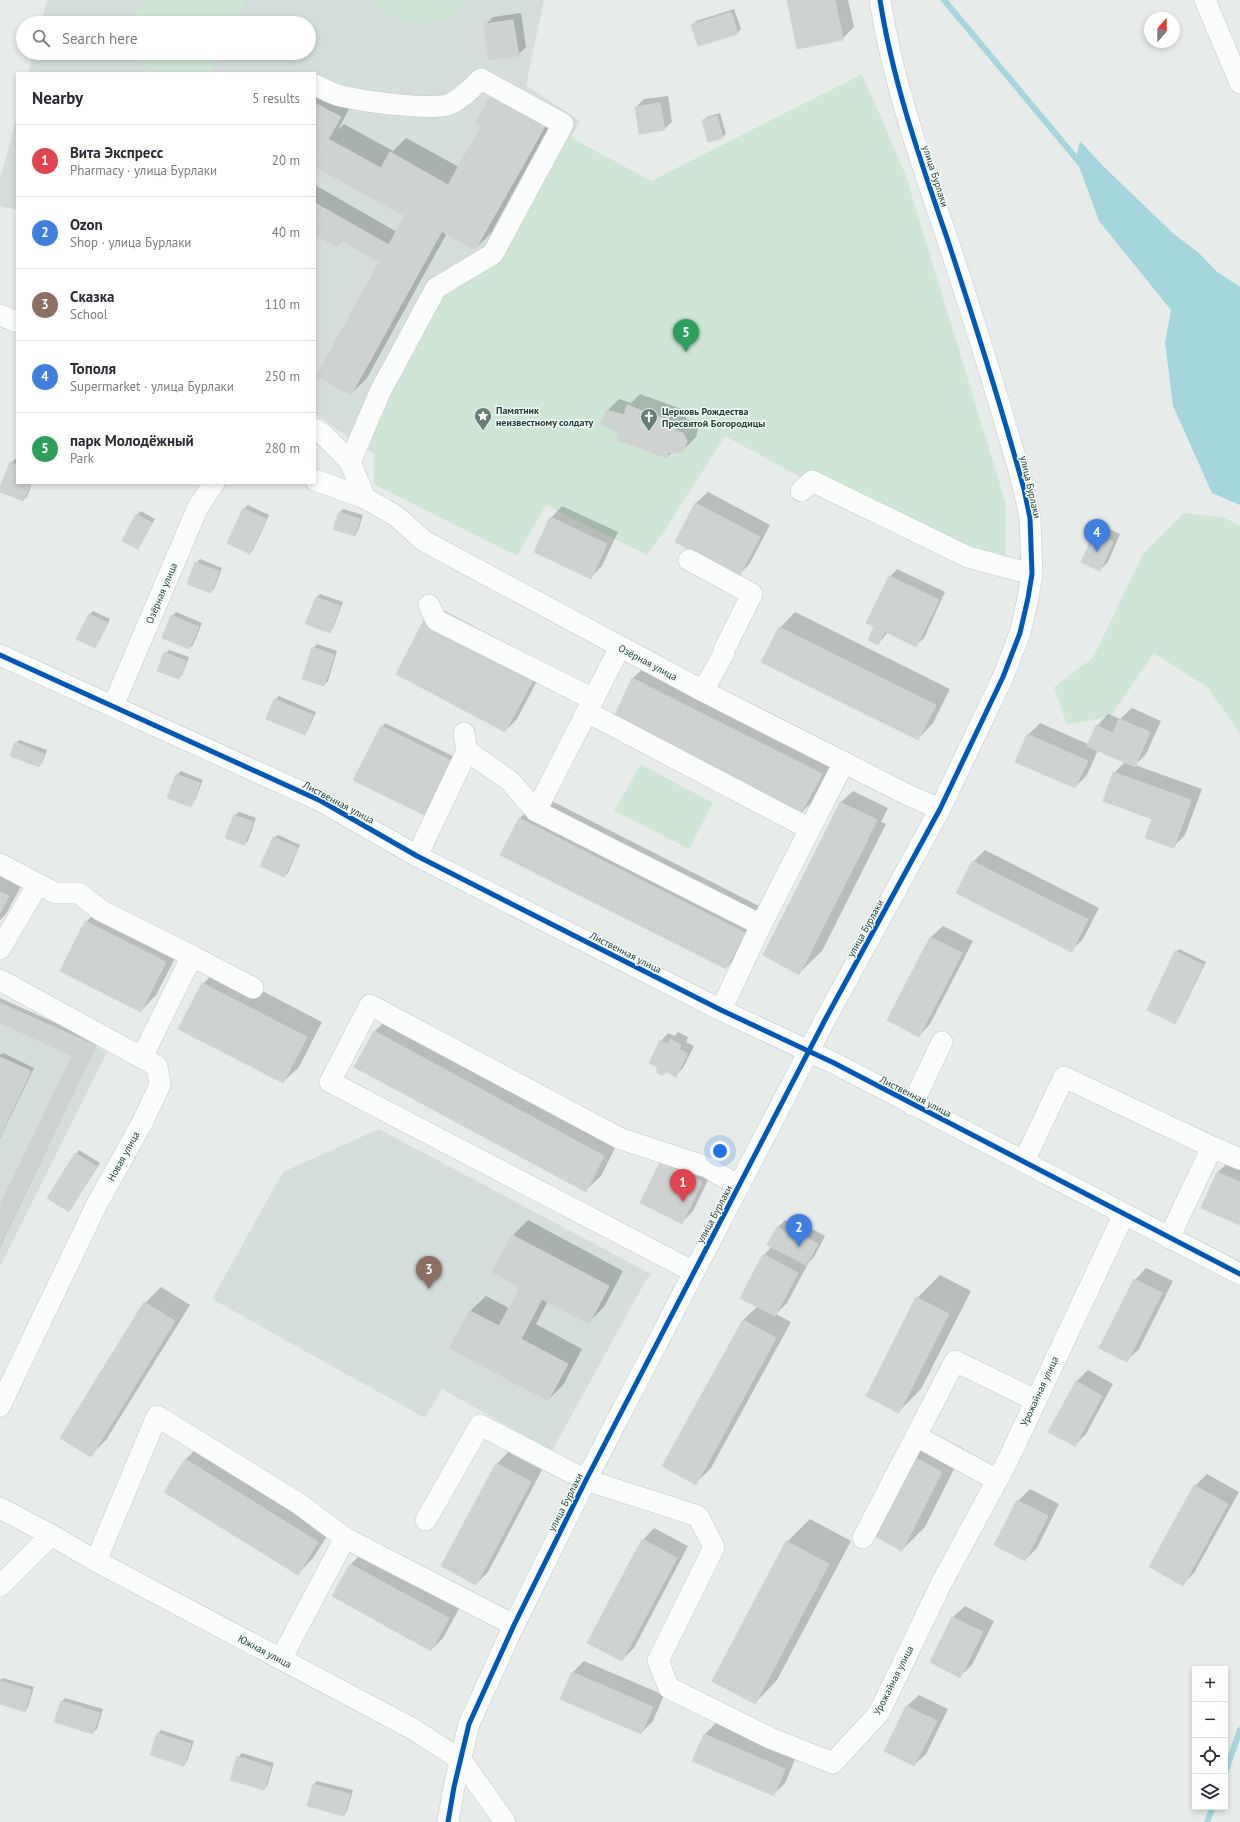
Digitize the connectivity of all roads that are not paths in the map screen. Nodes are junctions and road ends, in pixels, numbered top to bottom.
1 (880, 0) edge
2 (1205, 0) edge
3 (1240, 83) edge
4 (316, 85) edge
5 (0, 315) edge
6 (16, 322) edge
7 (316, 430) edge
8 (350, 462) junction
9 (316, 480) edge
10 (213, 484) edge
11 (801, 490) dead end
12 (365, 498) junction
13 (689, 560) dead end
14 (1032, 574) junction
15 (429, 605) dead end
16 (620, 647) junction
17 (0, 655) edge
18 (703, 691) junction
19 (113, 706) junction
20 (590, 706) junction
21 (844, 762) junction
22 (940, 809) junction
23 (536, 811) junction
24 (810, 829) junction
25 (417, 856) junction
26 (0, 864) edge
27 (38, 884) junction
28 (761, 925) junction
29 (0, 949) edge
30 (192, 956) junction
31 (0, 980) edge
32 (253, 988) dead end
33 (721, 1010) junction
34 (942, 1042) dead end
35 (809, 1052) junction
36 (142, 1057) junction
37 (912, 1104) junction
38 (1212, 1146) junction
39 (1240, 1159) edge
40 (1024, 1161) junction
41 (740, 1186) junction
42 (1124, 1214) junction
43 (1169, 1238) junction
44 (694, 1272) junction
45 (1240, 1274) edge
46 (1035, 1400) junction
47 (0, 1406) edge
48 (916, 1436) junction
49 (586, 1480) junction
50 (997, 1480) junction
51 (0, 1508) edge
52 (426, 1520) dead end
53 (51, 1535) junction
54 (345, 1538) junction
55 (863, 1538) dead end
56 (96, 1562) junction
57 (0, 1586) edge
58 (514, 1625) junction
59 (281, 1659) junction
60 (461, 1760) junction
61 (448, 1822) edge
62 (505, 1822) edge

1 - 14 street, улица Бурлаки
2 - 3 street
4 - 8 street
5 - 6 street
7 - 8 street
8 - 12 street
9 - 12 street, Озёрная улица
10 - 19 street, Озёрная улица
11 - 14 street
12 - 16 street, Озёрная улица
13 - 18 street
14 - 22 street, улица Бурлаки
15 - 20 street
16 - 18 street, Озёрная улица
16 - 20 street
17 - 19 street, Лиственная улица
18 - 21 street, Озёрная улица
19 - 25 street, Лиственная улица
20 - 23 street
20 - 24 street
21 - 22 street, Озёрная улица
21 - 24 street
22 - 35 street, улица Бурлаки
23 - 25 street
23 - 28 street
24 - 28 street
25 - 33 street, Лиственная улица
26 - 27 street
27 - 29 street
27 - 30 street
28 - 33 street
30 - 32 street
30 - 36 street
31 - 36 street, Новая улица
33 - 35 street, Лиственная улица
34 - 37 street
35 - 37 street, Лиственная улица
35 - 41 street, улица Бурлаки
36 - 47 street, Новая улица
37 - 40 street, Лиственная улица
38 - 39 street
38 - 40 street
38 - 43 street
40 - 42 street, Лиственная улица
41 - 44 street, улица Бурлаки
41 - 44 street
42 - 43 street, Лиственная улица
42 - 46 street, Урожайная улица
43 - 45 street, Лиственная улица
44 - 49 street, улица Бурлаки
46 - 48 street
46 - 50 street, Урожайная улица
48 - 50 street
48 - 55 street
49 - 50 street, Урожайная улица
49 - 52 street
49 - 58 street, улица Бурлаки
51 - 53 street, Южная улица
53 - 56 street, Южная улица
53 - 57 street
54 - 56 street
54 - 58 street
54 - 59 street
56 - 59 street, Южная улица
58 - 60 street, улица Бурлаки
59 - 60 street, Южная улица
60 - 61 street, улица Бурлаки
60 - 62 street, Южная улица

